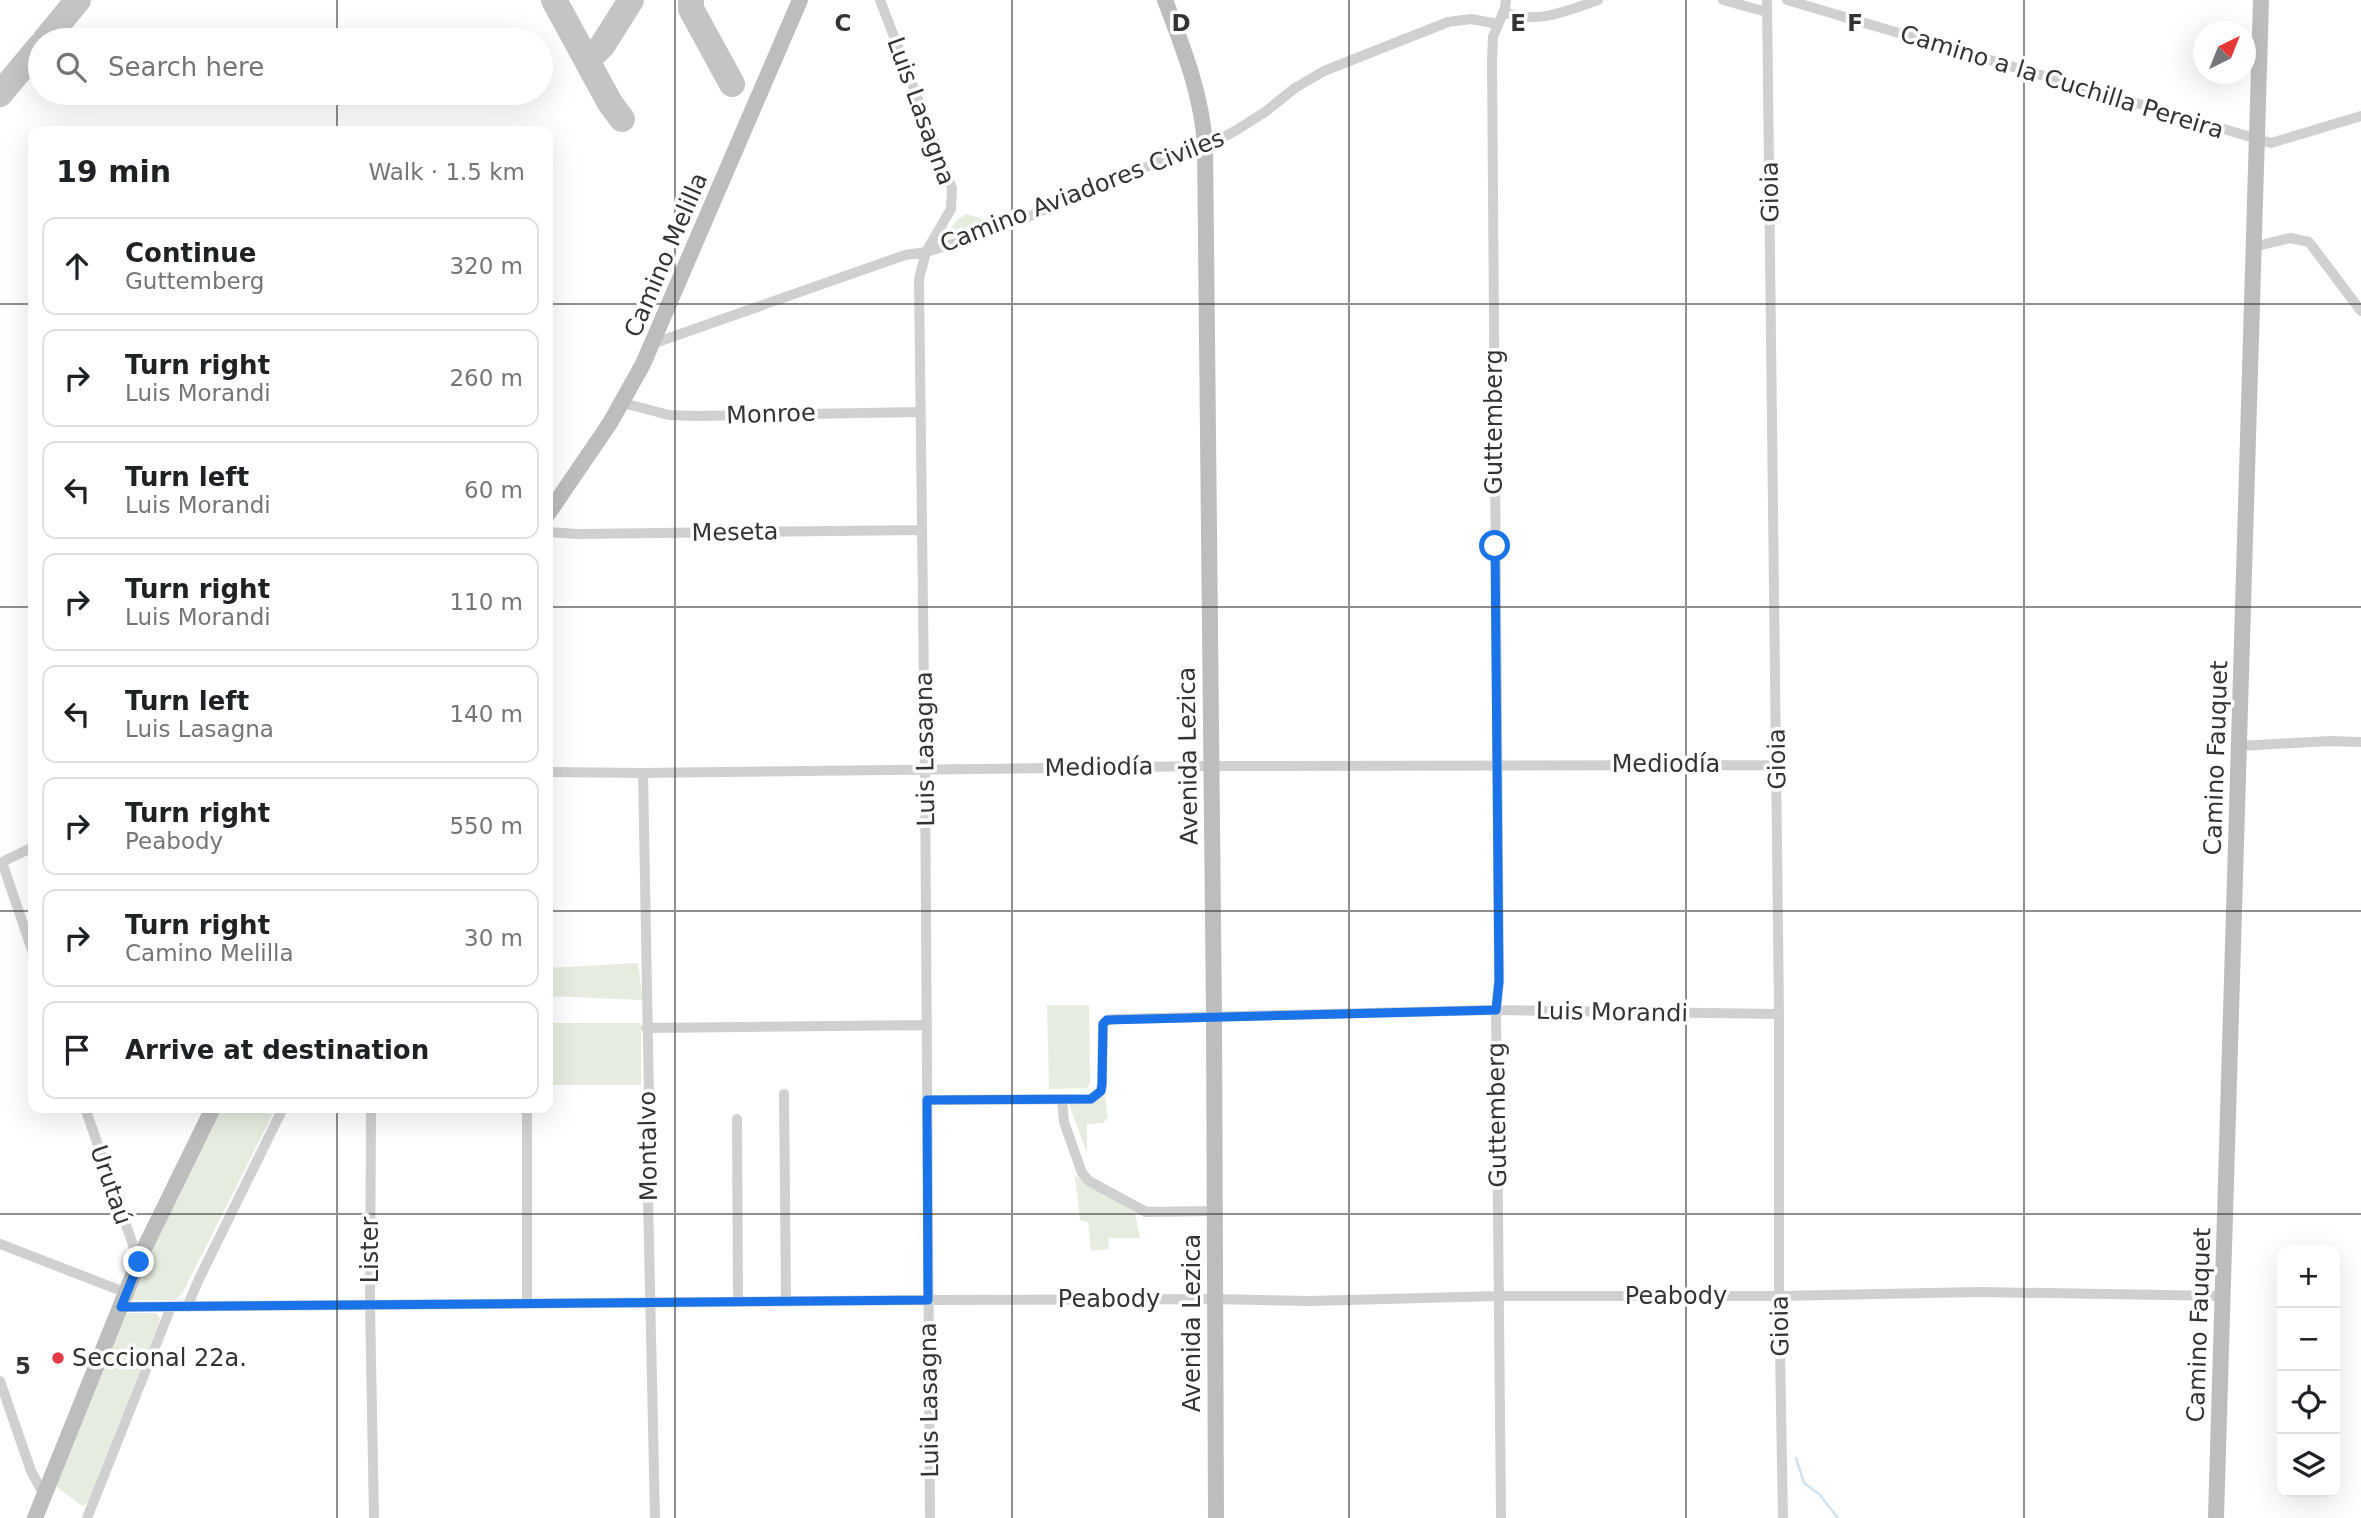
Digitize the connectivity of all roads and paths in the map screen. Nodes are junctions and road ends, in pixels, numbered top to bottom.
1 (800, 0) edge
2 (880, 0) edge
3 (1165, 0) edge
4 (1598, 0) edge
5 (1723, 0) edge
6 (1787, 0) edge
7 (2261, 0) edge
8 (1505, 6) edge
9 (1767, 6) edge
10 (1498, 24) junction
11 (2361, 116) edge
12 (2256, 139) junction
13 (1205, 144) junction
14 (2253, 247) junction
15 (926, 252) junction
16 (2361, 311) edge
17 (652, 345) junction
18 (623, 403) junction
19 (920, 412) junction
20 (553, 507) edge
21 (922, 530) junction
22 (553, 532) edge
23 (2361, 742) edge
24 (2239, 746) junction
25 (1497, 764) junction
26 (1777, 765) junction
27 (1212, 766) junction
28 (925, 769) junction
29 (553, 772) edge
30 (643, 774) junction
31 (28, 849) edge
32 (28, 938) edge
33 (1496, 1010) junction
34 (1779, 1014) junction
35 (1214, 1016) junction
36 (926, 1025) junction
37 (646, 1028) junction
38 (784, 1094) dead end
39 (927, 1100) junction
40 (1062, 1100) junction
41 (87, 1113) edge
42 (211, 1113) edge
43 (281, 1113) edge
44 (371, 1113) edge
45 (527, 1113) edge
46 (737, 1119) dead end
47 (1214, 1211) junction
48 (0, 1244) edge
49 (139, 1262) junction
50 (1499, 1296) junction
51 (1779, 1296) junction
52 (2223, 1296) junction
53 (1214, 1299) junction
54 (124, 1300) junction
55 (928, 1300) junction
56 (786, 1301) junction
57 (737, 1302) junction
58 (652, 1303) junction
59 (527, 1304) junction
60 (370, 1305) junction
61 (171, 1307) junction
62 (187, 1307) junction
63 (0, 1381) edge
64 (44, 1495) junction
65 (35, 1518) edge
66 (87, 1518) edge
67 (374, 1518) edge
68 (655, 1518) edge
69 (930, 1518) edge
70 (1216, 1518) edge
71 (1502, 1518) edge
72 (1783, 1518) edge
73 (2216, 1518) edge

1 - 17 street, Camino Melilla
2 - 15 street, Luis Lasagna
3 - 13 street, Avenida Lezica
4 - 8 street
5 - 9 street
6 - 12 street, Camino a la Cuchilla Pereira
7 - 12 street, Camino Fauquet
8 - 10 street, Guttemberg
9 - 26 street, Gioia
10 - 13 street, Camino Aviadores Civiles
10 - 25 street, Guttemberg
11 - 12 street, Camino a la Cuchilla Pereira
12 - 14 street, Camino Fauquet
13 - 15 street, Camino Aviadores Civiles
13 - 27 street, Avenida Lezica
14 - 16 street
14 - 24 street, Camino Fauquet
15 - 17 street, Camino Aviadores Civiles
15 - 19 street, Luis Lasagna
17 - 18 street, Camino Melilla
18 - 19 street, Monroe
18 - 20 street, Camino Melilla
19 - 21 street, Luis Lasagna
21 - 22 street, Meseta
21 - 28 street, Luis Lasagna
23 - 24 street
24 - 52 street, Camino Fauquet
25 - 26 street, Mediodía
25 - 27 street, Mediodía
25 - 33 street, Guttemberg
26 - 34 street, Gioia
27 - 28 street, Mediodía
27 - 35 street, Avenida Lezica
28 - 30 street, Mediodía
28 - 36 street, Luis Lasagna
29 - 30 street, Mediodía
30 - 37 street, Montalvo
31 - 32 street
33 - 34 street, Luis Morandi
33 - 35 street, Luis Morandi
33 - 50 street, Guttemberg
34 - 51 street, Gioia
35 - 40 street, Luis Morandi
35 - 47 street, Avenida Lezica
36 - 37 street
36 - 39 street, Luis Lasagna
37 - 58 street, Montalvo
38 - 56 street
39 - 40 street, Luis Morandi
39 - 55 street, Luis Lasagna
40 - 47 street
41 - 49 street, Urutaú
42 - 49 street
43 - 62 street
44 - 60 street, Lister
45 - 59 street
46 - 57 street
47 - 53 street, Avenida Lezica
48 - 54 street
49 - 54 street
50 - 51 street, Peabody
50 - 53 street, Peabody
50 - 71 street, Guttemberg
51 - 52 street, Peabody
51 - 72 street, Gioia
52 - 73 street, Camino Fauquet
53 - 55 street, Peabody
53 - 70 street, Avenida Lezica
54 - 61 street, Peabody
54 - 64 street
55 - 56 street, Peabody
55 - 69 street, Luis Lasagna
56 - 57 street, Peabody
57 - 58 street, Peabody
58 - 59 street, Peabody
58 - 68 street, Montalvo
59 - 60 street, Peabody
60 - 62 street, Peabody
60 - 67 street, Lister
61 - 62 street, Peabody
61 - 66 street
63 - 64 street
64 - 65 street

